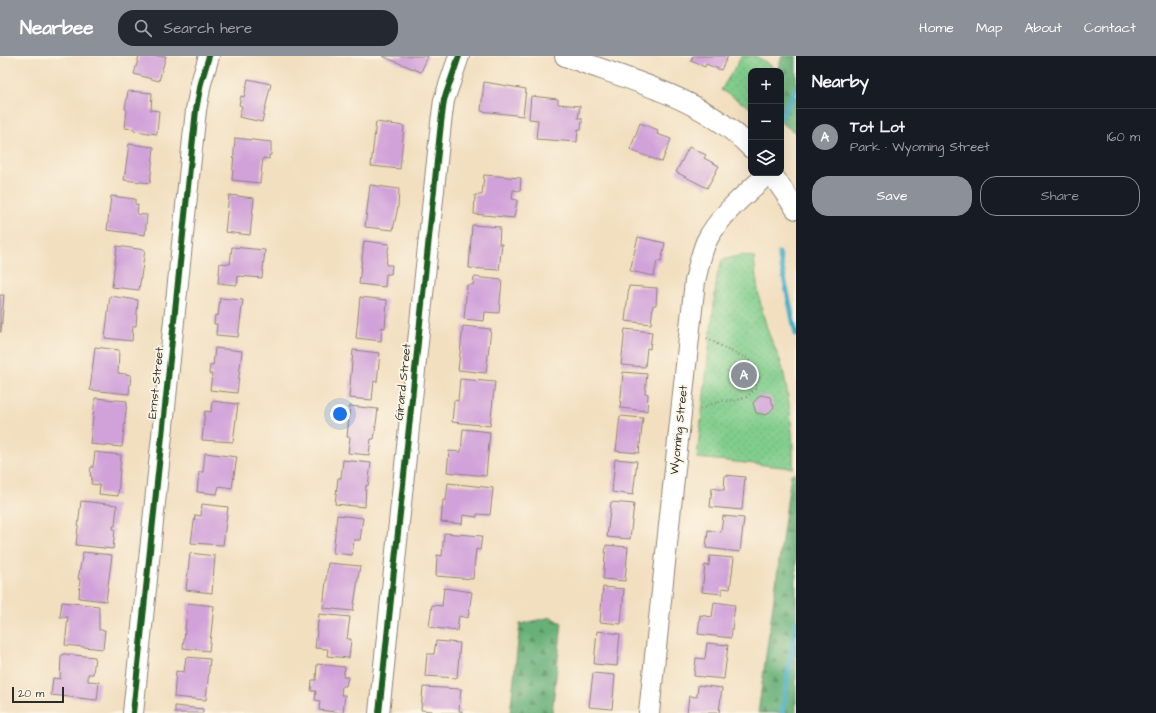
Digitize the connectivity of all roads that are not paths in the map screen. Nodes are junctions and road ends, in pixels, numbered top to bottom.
1 (209, 56) edge
2 (458, 56) edge
3 (565, 56) edge
4 (748, 145) edge
5 (767, 176) edge
6 (772, 176) edge
7 (796, 209) edge
8 (133, 713) edge
9 (379, 713) edge
10 (649, 713) edge

1 - 8 street, Ernst Street
2 - 9 street, Girard Street
3 - 4 street
5 - 10 street, Wyoming Street
6 - 7 street

